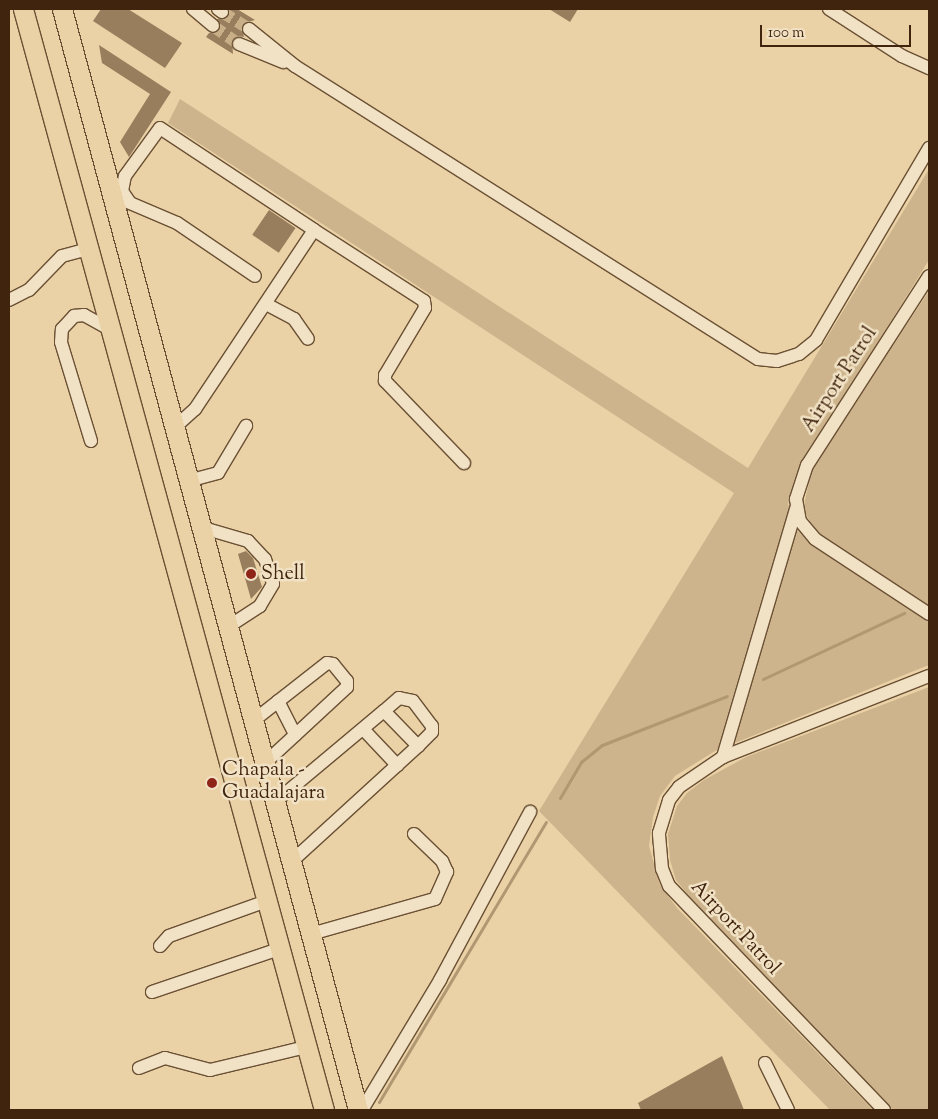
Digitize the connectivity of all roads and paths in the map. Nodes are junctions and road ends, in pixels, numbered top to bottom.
1 (23, 9) edge
2 (62, 9) edge
3 (193, 9) edge
4 (829, 9) edge
5 (213, 26) tunnel mouth
6 (249, 29) tunnel mouth
7 (239, 44) tunnel mouth
8 (295, 66) junction
9 (929, 68) edge
10 (929, 148) edge
11 (117, 193) junction
12 (314, 230) junction
13 (89, 250) junction
14 (255, 276) dead end
15 (929, 276) edge
16 (9, 300) edge
17 (266, 304) junction
18 (110, 330) junction
19 (308, 339) dead end
20 (246, 426) dead end
21 (174, 428) junction
22 (91, 441) dead end
23 (464, 463) dead end
24 (188, 481) junction
25 (796, 509) junction
26 (200, 526) junction
27 (929, 614) edge
28 (228, 627) junction
29 (929, 676) edge
30 (278, 701) junction
31 (384, 711) junction
32 (253, 721) junction
33 (363, 729) junction
34 (295, 735) junction
35 (418, 746) junction
36 (723, 757) junction
37 (264, 763) junction
38 (397, 765) junction
39 (275, 802) junction
40 (530, 812) dead end
41 (414, 834) dead end
42 (291, 862) junction
43 (267, 901) junction
44 (311, 934) junction
45 (160, 946) dead end
46 (280, 949) junction
47 (152, 992) dead end
48 (306, 1047) junction
49 (765, 1063) dead end
50 (139, 1068) dead end
51 (324, 1110) edge
52 (360, 1110) edge
53 (788, 1110) edge
54 (884, 1110) edge

1 - 13 highway
2 - 11 highway
3 - 5 street
4 - 9 street
6 - 8 street
7 - 8 street
8 - 10 street
11 - 12 street
11 - 14 street
11 - 21 highway
12 - 17 street
12 - 23 street
13 - 16 street
13 - 18 highway
15 - 25 street, Airport Patrol
17 - 19 street
17 - 21 street
18 - 22 street
18 - 43 highway
20 - 24 street
21 - 24 highway
24 - 26 highway
25 - 27 street
25 - 36 street, Airport Patrol
26 - 28 highway
26 - 28 street
28 - 32 highway
29 - 36 street, Airport Patrol
30 - 32 street
30 - 34 street
30 - 34 street
31 - 33 street
31 - 35 street
31 - 35 street
32 - 37 highway
33 - 38 street
33 - 39 street
34 - 37 street
35 - 38 street
36 - 54 street, Airport Patrol
37 - 39 highway
38 - 42 street
39 - 42 highway
40 - 52 street
41 - 44 street
42 - 44 highway
43 - 45 street
43 - 46 highway
44 - 52 highway
46 - 47 street
46 - 48 highway
48 - 50 street
48 - 51 highway
49 - 53 street

